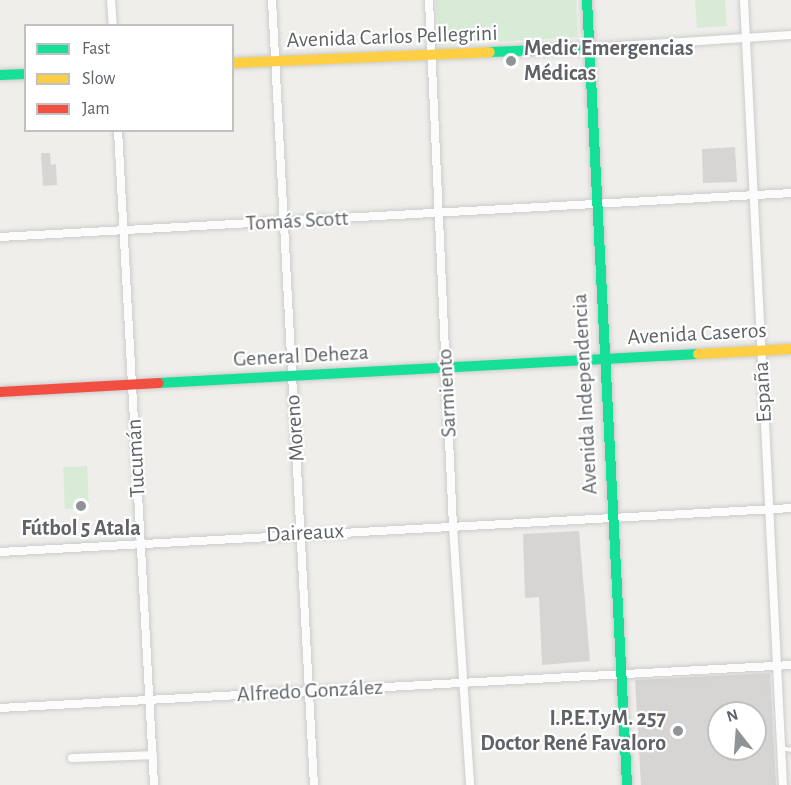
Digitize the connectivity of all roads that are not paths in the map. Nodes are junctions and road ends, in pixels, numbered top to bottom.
1 (111, 0) edge
2 (272, 0) edge
3 (429, 0) edge
4 (587, 0) edge
5 (744, 0) edge
6 (113, 24) edge
7 (791, 35) edge
8 (745, 37) junction
9 (590, 48) junction
10 (432, 56) junction
11 (276, 61) junction
12 (234, 63) edge
13 (24, 74) edge
14 (0, 75) edge
15 (118, 132) edge
16 (791, 193) edge
17 (752, 195) junction
18 (594, 205) junction
19 (438, 215) junction
20 (284, 222) junction
21 (123, 231) junction
22 (0, 237) edge
23 (791, 349) edge
24 (761, 350) junction
25 (604, 359) junction
26 (446, 367) junction
27 (292, 376) junction
28 (132, 386) junction
29 (0, 393) edge
30 (791, 508) edge
31 (769, 510) junction
32 (610, 518) junction
33 (453, 527) junction
34 (301, 532) junction
35 (141, 542) junction
36 (0, 552) edge
37 (791, 665) edge
38 (777, 666) junction
39 (621, 674) junction
40 (462, 682) junction
41 (311, 691) junction
42 (152, 700) junction
43 (0, 708) edge
44 (781, 748) junction
45 (791, 750) edge
46 (153, 755) junction
47 (72, 758) dead end
48 (154, 785) edge
49 (314, 785) edge
50 (470, 785) edge
51 (627, 785) edge
52 (783, 785) edge

1 - 6 street
2 - 11 street, Moreno
3 - 10 street, Sarmiento
4 - 9 main road, Avenida Independencia
5 - 8 street, España
7 - 8 street
8 - 9 street
8 - 17 street, España
9 - 10 main road, Avenida Carlos Pellegrini
9 - 18 main road, Avenida Independencia
10 - 11 main road, Avenida Carlos Pellegrini
10 - 19 street, Sarmiento
11 - 12 main road, Avenida Carlos Pellegrini
11 - 20 street, Moreno
13 - 14 main road
15 - 21 street, Tucumán
16 - 17 street, Tomás Scott
17 - 18 street, Tomás Scott
17 - 24 street, España
18 - 19 street, Tomás Scott
18 - 25 main road, Avenida Independencia
19 - 20 street, Tomás Scott
19 - 26 street, Sarmiento
20 - 21 street, Tomás Scott
20 - 27 street, Moreno
21 - 22 street, Tomás Scott
21 - 28 street, Tucumán
23 - 24 main road, Avenida Caseros
24 - 25 main road, Avenida Caseros
24 - 31 street, España
25 - 26 main road, General Deheza
25 - 32 main road, Avenida Independencia
26 - 27 main road, General Deheza
26 - 33 street, Sarmiento
27 - 28 main road, General Deheza
27 - 34 street, Moreno
28 - 29 main road, General Deheza
28 - 35 street, Tucumán
30 - 31 street, Daireaux
31 - 32 street, Daireaux
31 - 38 street, España
32 - 33 street, Daireaux
32 - 39 main road, Avenida Independencia
33 - 34 street, Daireaux
33 - 40 street, Sarmiento
34 - 35 street, Daireaux
34 - 41 street, Moreno
35 - 36 street, Daireaux
35 - 42 street, Tucumán
37 - 38 street, Alfredo González
38 - 39 street, Alfredo González
38 - 44 street, España
39 - 40 street, Alfredo González
39 - 51 main road, Avenida Independencia
40 - 41 street, Alfredo González
40 - 50 street, Sarmiento
41 - 42 street, Alfredo González
41 - 49 street, Moreno
42 - 43 street, Alfredo González
42 - 46 street, Tucumán
44 - 45 lane
44 - 52 street, España
46 - 47 street
46 - 48 street, Tucumán

